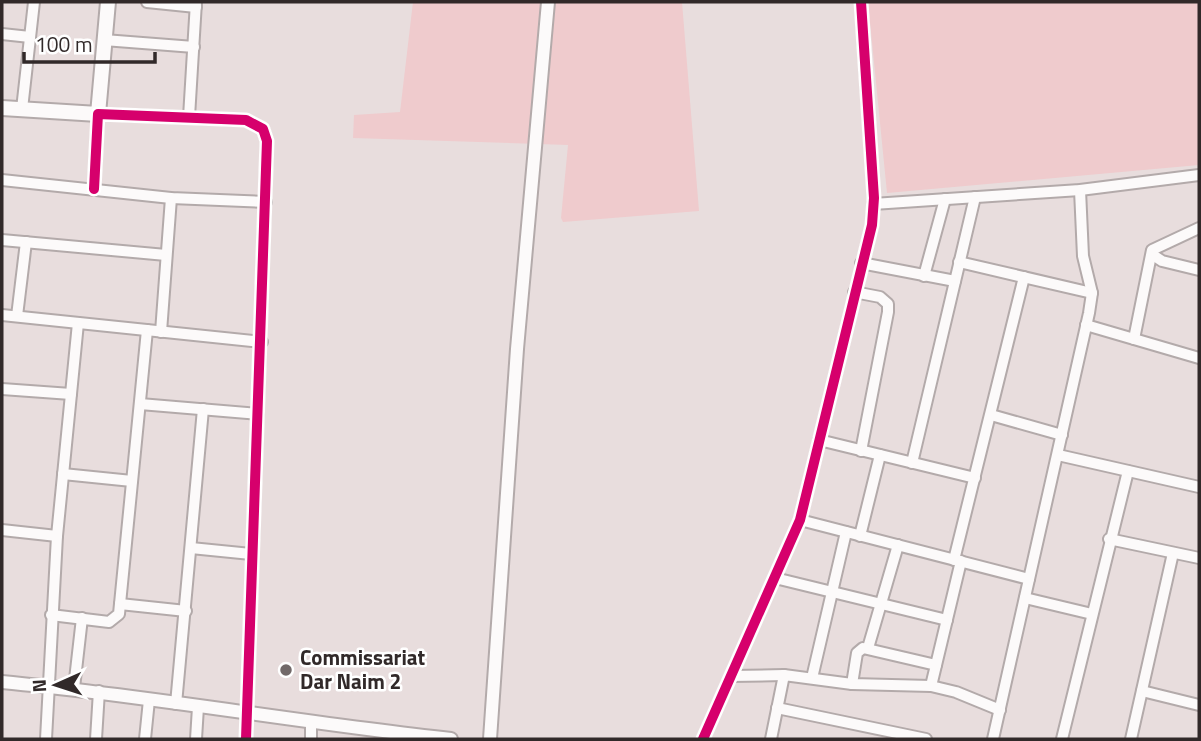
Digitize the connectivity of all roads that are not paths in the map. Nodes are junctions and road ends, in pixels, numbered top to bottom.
1 (34, 2) edge
2 (107, 2) edge
3 (147, 2) edge
4 (548, 2) edge
5 (861, 2) edge
6 (196, 4) edge
7 (2, 34) edge
8 (30, 37) junction
9 (104, 40) junction
10 (194, 47) junction
11 (2, 108) edge
12 (22, 109) junction
13 (98, 114) junction
14 (189, 117) junction
15 (1199, 175) edge
16 (2, 180) edge
17 (94, 188) junction
18 (1080, 190) junction
19 (975, 197) junction
20 (171, 198) junction
21 (945, 199) junction
22 (267, 202) junction
23 (873, 204) junction
24 (1199, 228) edge
25 (2, 240) edge
26 (26, 242) junction
27 (166, 255) junction
28 (1153, 255) junction
29 (959, 262) junction
30 (861, 263) junction
31 (1199, 266) edge
32 (924, 276) junction
33 (1024, 277) junction
34 (955, 281) junction
35 (854, 292) junction
36 (1092, 293) junction
37 (2, 315) edge
38 (18, 316) junction
39 (78, 323) junction
40 (1086, 325) junction
41 (147, 330) junction
42 (161, 332) junction
43 (1133, 339) junction
44 (262, 342) junction
45 (1199, 358) edge
46 (2, 389) edge
47 (71, 394) junction
48 (140, 404) junction
49 (203, 409) junction
50 (258, 414) junction
51 (991, 415) junction
52 (1062, 435) junction
53 (819, 440) junction
54 (861, 451) junction
55 (880, 455) junction
56 (1058, 455) junction
57 (912, 463) junction
58 (1128, 471) junction
59 (63, 474) junction
60 (975, 478) junction
61 (132, 481) junction
62 (1199, 487) edge
63 (800, 520) junction
64 (2, 530) edge
65 (846, 532) junction
66 (57, 536) junction
67 (860, 536) junction
68 (1109, 539) junction
69 (898, 545) junction
70 (191, 548) junction
71 (1173, 553) junction
72 (251, 554) junction
73 (1199, 558) edge
74 (958, 560) junction
75 (775, 578) junction
76 (1029, 579) junction
77 (832, 592) junction
78 (1024, 598) junction
79 (120, 604) junction
80 (881, 604) junction
81 (186, 611) junction
82 (1092, 614) junction
83 (51, 615) junction
84 (82, 618) junction
85 (947, 620) junction
86 (868, 649) junction
87 (936, 665) junction
88 (784, 675) junction
89 (731, 676) junction
90 (812, 678) junction
91 (2, 682) edge
92 (852, 684) junction
93 (930, 686) junction
94 (48, 687) junction
95 (74, 688) junction
96 (99, 691) junction
97 (1142, 691) junction
98 (149, 700) junction
99 (176, 704) junction
100 (1199, 705) edge
101 (198, 707) junction
102 (777, 708) junction
103 (1000, 710) junction
104 (246, 713) junction
105 (311, 722) junction
106 (384, 735) edge
107 (46, 739) edge
108 (96, 739) edge
109 (145, 739) edge
110 (196, 739) edge
111 (246, 739) edge
112 (311, 739) edge
113 (451, 739) edge
114 (490, 739) edge
115 (703, 739) edge
116 (771, 739) edge
117 (926, 739) edge
118 (993, 739) edge
119 (1062, 739) edge
120 (1131, 739) edge

1 - 8 street
2 - 9 main road
3 - 6 street
4 - 114 street
5 - 23 street
6 - 10 street
7 - 8 street
8 - 12 street
9 - 10 street
9 - 13 main road
10 - 14 street
11 - 12 main road
12 - 13 main road
13 - 14 street
13 - 17 street
14 - 22 street
15 - 18 street
16 - 17 street
17 - 20 street
18 - 19 street
18 - 36 street
19 - 21 street
19 - 29 street
20 - 22 street
20 - 27 street
21 - 23 street
21 - 32 street
22 - 44 street
23 - 30 street
24 - 28 street
25 - 26 street
26 - 27 street
26 - 38 street
27 - 42 street
28 - 31 street
28 - 43 street
29 - 33 street
29 - 34 street
30 - 32 street
30 - 35 street
32 - 34 street
33 - 36 street
33 - 51 street
34 - 57 street
35 - 53 street
35 - 54 street
36 - 40 street
37 - 38 street
38 - 39 street
39 - 41 street
39 - 47 street
40 - 43 street
40 - 52 street
41 - 42 street
41 - 48 street
42 - 44 street
43 - 45 street
44 - 50 street
46 - 47 street
47 - 59 street
48 - 49 street
48 - 61 street
49 - 50 street
49 - 70 street
50 - 72 street
51 - 52 street
51 - 60 street
52 - 56 street
53 - 54 street
53 - 63 street
54 - 55 street
55 - 57 street
55 - 67 street
56 - 58 street
56 - 76 street
57 - 60 street
58 - 62 street
58 - 68 street
59 - 61 street
59 - 66 street
60 - 74 street
61 - 79 street
63 - 65 street
63 - 75 street
64 - 66 street
65 - 67 street
65 - 77 street
66 - 83 street
67 - 69 street
68 - 71 street
68 - 82 street
69 - 74 street
69 - 80 street
70 - 72 street
70 - 81 street
71 - 73 street
71 - 97 street
72 - 104 street
74 - 76 street
74 - 85 street
75 - 77 street
75 - 89 street
76 - 78 street
77 - 80 street
77 - 90 street
78 - 82 street
78 - 103 street
79 - 81 street
79 - 84 street
80 - 85 street
80 - 86 street
81 - 99 street
82 - 119 street
83 - 84 street
83 - 94 street
84 - 95 street
85 - 87 street
86 - 87 street
86 - 92 street
87 - 93 street
88 - 89 street
88 - 90 street
88 - 102 street
89 - 115 street
90 - 92 street
91 - 94 street
92 - 93 street
93 - 103 street
94 - 95 street
94 - 107 street
95 - 96 street
96 - 98 street
96 - 108 street
97 - 100 street
97 - 120 street
98 - 99 street
98 - 109 street
99 - 101 street
101 - 104 street
101 - 110 street
102 - 116 street
102 - 117 street
103 - 118 street
104 - 105 street
104 - 111 street
105 - 106 street
105 - 112 street
106 - 113 street

